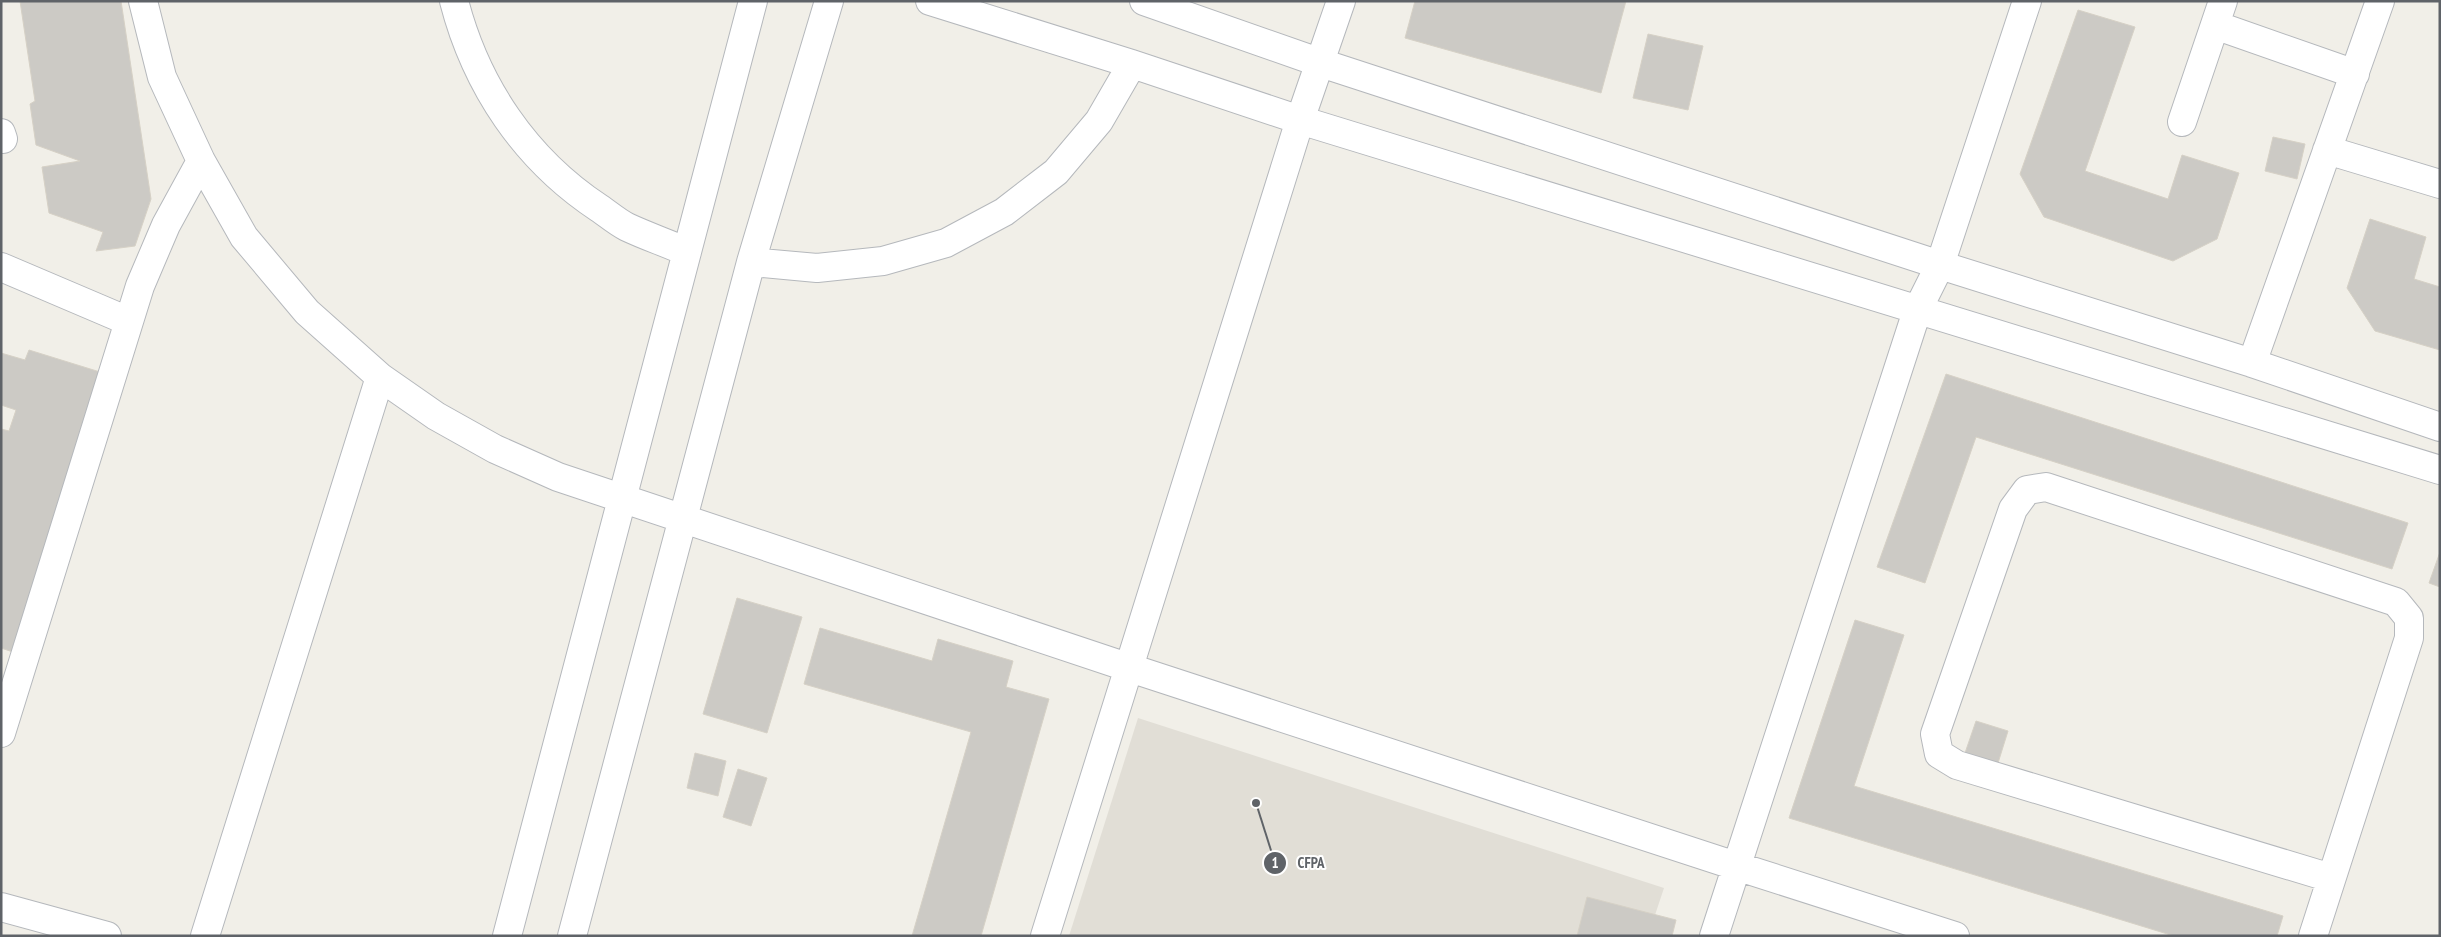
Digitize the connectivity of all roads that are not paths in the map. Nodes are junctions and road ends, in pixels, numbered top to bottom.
1 (143, 1) edge
2 (454, 1) edge
3 (753, 1) edge
4 (829, 1) edge
5 (930, 1) edge
6 (1342, 1) edge
7 (2027, 1) edge
8 (2380, 1) edge
9 (1150, 2) edge
10 (2219, 13) edge
11 (1321, 63) junction
12 (1132, 64) junction
13 (2355, 74) junction
14 (1300, 120) junction
15 (2182, 122) dead end
16 (2327, 150) junction
17 (201, 161) junction
18 (2440, 184) edge
19 (687, 252) junction
20 (751, 262) junction
21 (1940, 265) junction
22 (1, 267) edge
23 (1916, 311) junction
24 (128, 321) junction
25 (2252, 363) junction
26 (380, 377) junction
27 (2440, 427) edge
28 (2440, 470) edge
29 (622, 498) junction
30 (684, 517) junction
31 (1130, 668) junction
32 (1, 733) edge
33 (1736, 866) junction
34 (2331, 878) junction
35 (1, 906) edge
36 (107, 936) edge
37 (205, 936) edge
38 (507, 936) edge
39 (572, 936) edge
40 (1045, 936) edge
41 (1714, 936) edge
42 (1955, 936) edge
43 (2313, 936) edge

1 - 17 street
2 - 19 street
3 - 19 street
4 - 20 street
5 - 12 street
6 - 11 street
7 - 21 street
8 - 13 street
9 - 11 street
10 - 13 street
10 - 15 street
11 - 14 street
11 - 21 street
12 - 14 street
12 - 20 street
13 - 16 street
14 - 23 street
14 - 31 street
16 - 18 street
16 - 25 street
17 - 24 street
17 - 26 street
19 - 29 street
20 - 30 street
21 - 23 street
21 - 25 street
22 - 24 street
23 - 28 street
23 - 33 street
24 - 32 street
25 - 27 street
26 - 29 street
26 - 37 street
29 - 30 street
29 - 38 street
30 - 31 street
30 - 39 street
31 - 33 street
31 - 40 street
33 - 41 street
33 - 42 street
34 - 34 street
34 - 43 street
35 - 36 street

